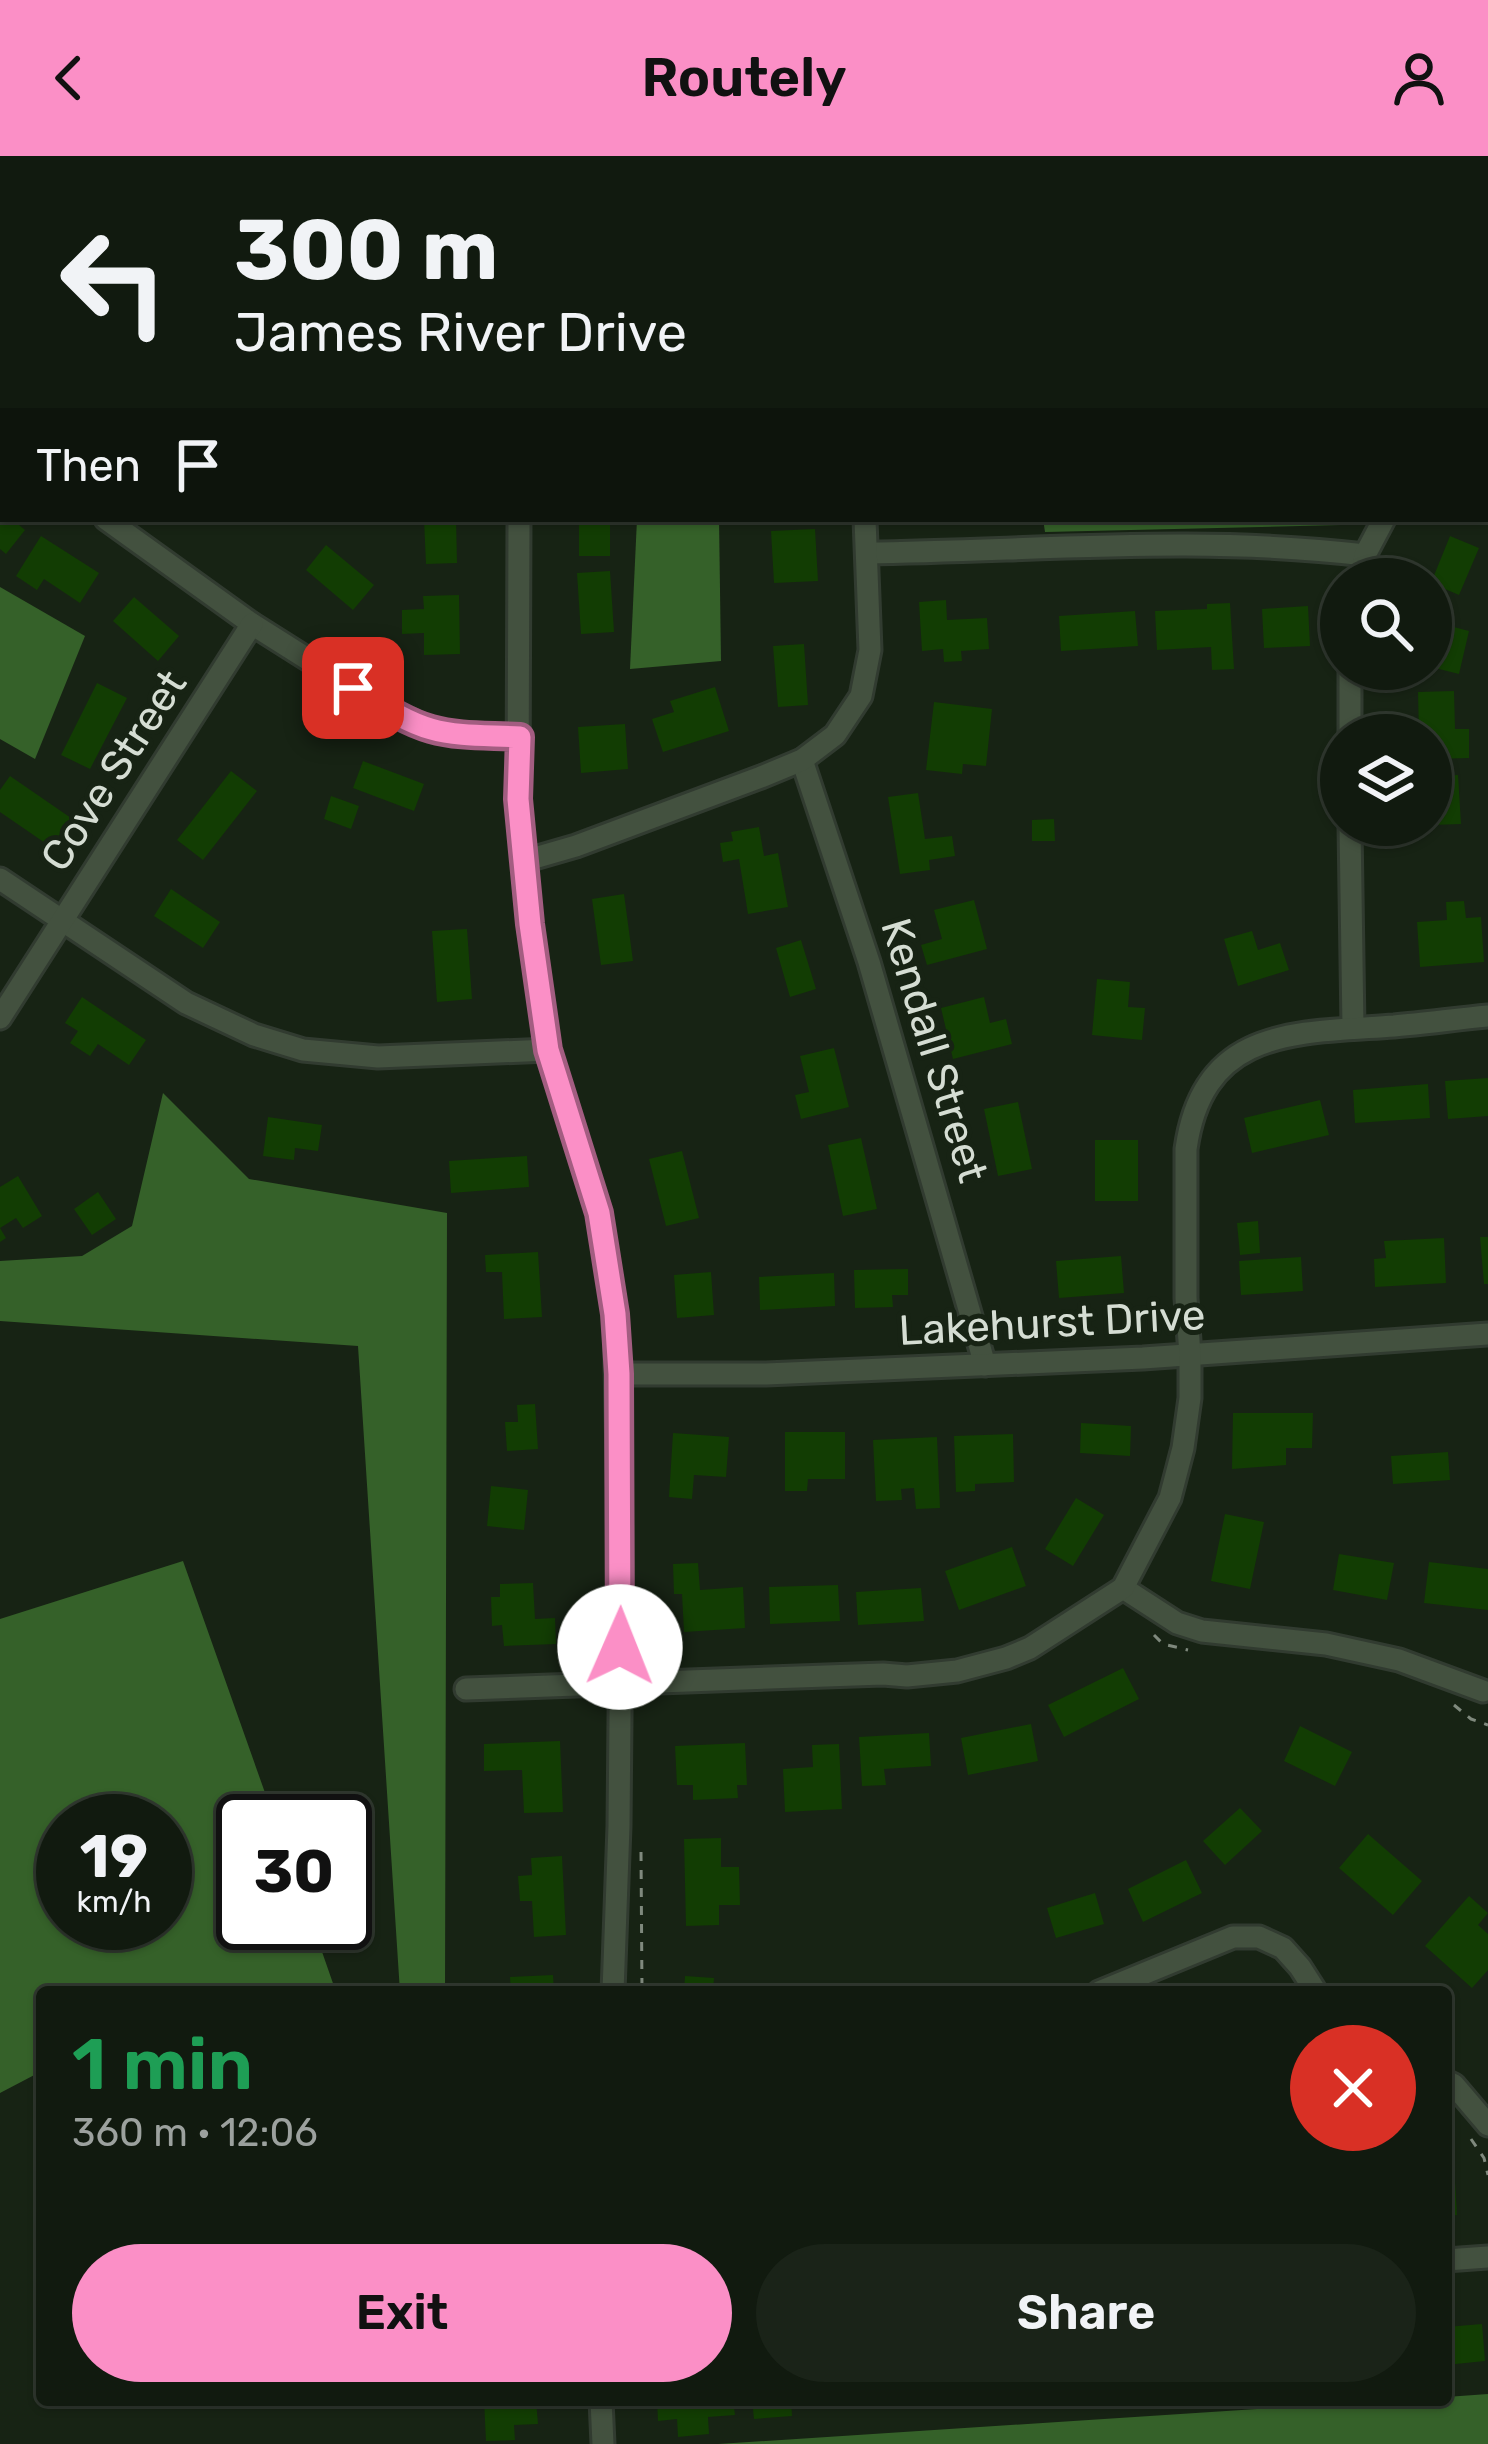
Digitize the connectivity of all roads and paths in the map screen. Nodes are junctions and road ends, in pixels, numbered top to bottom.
1 (518, 522) edge
2 (865, 522) edge
3 (1382, 522) edge
4 (131, 526) edge
5 (867, 554) junction
6 (1365, 555) junction
7 (1364, 558) edge
8 (252, 624) junction
9 (520, 737) junction
10 (802, 760) junction
11 (1350, 846) edge
12 (524, 861) junction
13 (0, 878) edge
14 (63, 919) junction
15 (1488, 1016) edge
16 (0, 1018) edge
17 (1353, 1028) junction
18 (548, 1050) junction
19 (1488, 1334) edge
20 (1190, 1354) junction
21 (986, 1365) junction
22 (619, 1374) junction
23 (1123, 1588) junction
24 (1151, 1633) dead end
25 (1201, 1654) dead end
26 (618, 1682) junction
27 (466, 1689) dead end
28 (1484, 1691) dead end
29 (1450, 1701) dead end
30 (1488, 1725) edge
31 (640, 1836) dead end
32 (614, 1986) edge
33 (642, 1986) edge
34 (1114, 1986) edge
35 (1312, 1986) edge
36 (1452, 2085) edge
37 (1480, 2133) edge
38 (1488, 2175) edge
39 (1488, 2257) edge
40 (1452, 2260) edge
41 (601, 2406) edge
42 (603, 2444) edge

1 - 9 street
2 - 5 street
3 - 6 street
4 - 8 street
5 - 6 street
5 - 10 street
6 - 7 street
8 - 9 street
8 - 14 street, Cove Street
9 - 12 street
10 - 12 street
10 - 21 street, Kendall Street
11 - 17 street
12 - 18 street
13 - 14 street
14 - 16 street, Cove Street
14 - 18 street
15 - 17 street
17 - 20 street
18 - 22 street
19 - 20 street, Lakehurst Drive
20 - 21 street, Lakehurst Drive
20 - 23 street
21 - 22 street, Lakehurst Drive
22 - 26 street
23 - 26 street
23 - 28 street
24 - 25 path
26 - 27 street
26 - 32 street
29 - 30 path
31 - 33 path
34 - 35 street
36 - 37 street
37 - 38 path
39 - 40 street
41 - 42 street

